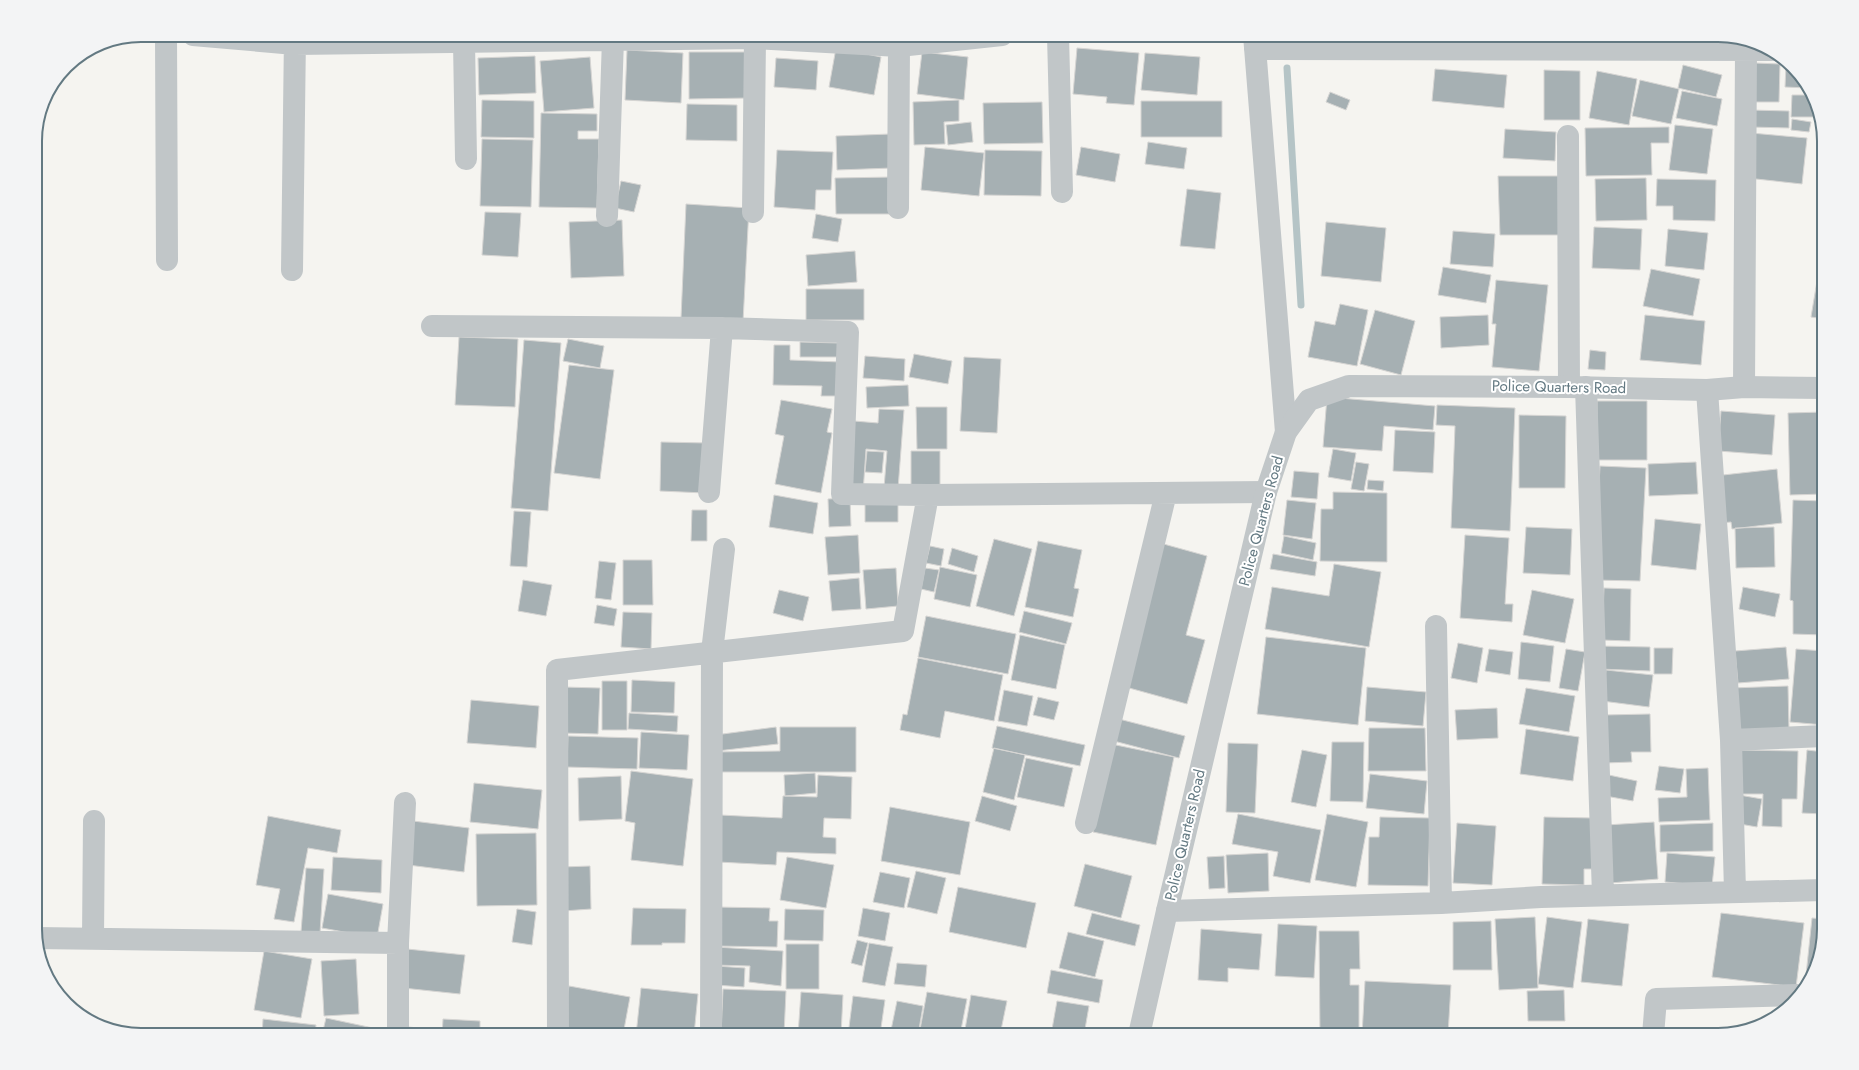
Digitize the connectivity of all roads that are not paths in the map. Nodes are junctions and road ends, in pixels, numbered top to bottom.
1 (166, 42) edge
2 (295, 42) edge
3 (464, 42) edge
4 (612, 42) edge
5 (755, 42) edge
6 (827, 42) edge
7 (936, 42) edge
8 (1058, 42) edge
9 (1255, 42) edge
10 (899, 46) junction
11 (1746, 50) junction
12 (1756, 50) edge
13 (1568, 136) dead end
14 (466, 159) dead end
15 (1062, 192) dead end
16 (898, 208) dead end
17 (752, 212) dead end
18 (607, 216) dead end
19 (167, 260) dead end
20 (292, 270) dead end
21 (432, 326) dead end
22 (722, 328) junction
23 (1578, 387) junction
24 (1744, 387) junction
25 (1817, 388) edge
26 (1707, 390) junction
27 (1286, 432) junction
28 (709, 492) dead end
29 (1266, 492) junction
30 (1166, 493) junction
31 (928, 495) junction
32 (724, 549) dead end
33 (1436, 626) dead end
34 (712, 652) junction
35 (1817, 736) edge
36 (1731, 740) junction
37 (405, 804) dead end
38 (94, 821) dead end
39 (1086, 823) dead end
40 (1817, 890) edge
41 (1735, 892) junction
42 (1603, 895) junction
43 (1441, 903) junction
44 (1167, 911) junction
45 (42, 938) edge
46 (93, 938) junction
47 (398, 943) junction
48 (1791, 995) edge
49 (398, 1028) edge
50 (558, 1028) edge
51 (710, 1028) edge
52 (1142, 1028) edge
53 (1654, 1028) edge

1 - 19 street
2 - 20 street
3 - 14 street
4 - 18 street
5 - 17 street
6 - 10 street
7 - 10 street
8 - 15 street
9 - 11 street
9 - 27 street
10 - 16 street
11 - 12 street
11 - 24 street
13 - 23 street
21 - 22 street
22 - 28 street
22 - 31 street
23 - 26 street, Police Quarters Road
23 - 27 street, Police Quarters Road
23 - 42 street
24 - 25 street, Police Quarters Road
24 - 26 street, Police Quarters Road
26 - 36 street
27 - 29 street, Police Quarters Road
29 - 30 street
29 - 44 street, Police Quarters Road
30 - 31 street
30 - 39 street
31 - 34 street
32 - 34 street
33 - 43 street
34 - 50 street
34 - 51 street
35 - 36 street
36 - 41 street
37 - 47 street
38 - 46 street
40 - 41 street
41 - 42 street
42 - 43 street
43 - 44 street
44 - 52 street, Police Quarters Road
45 - 46 street
46 - 47 street
47 - 49 street
48 - 53 street

